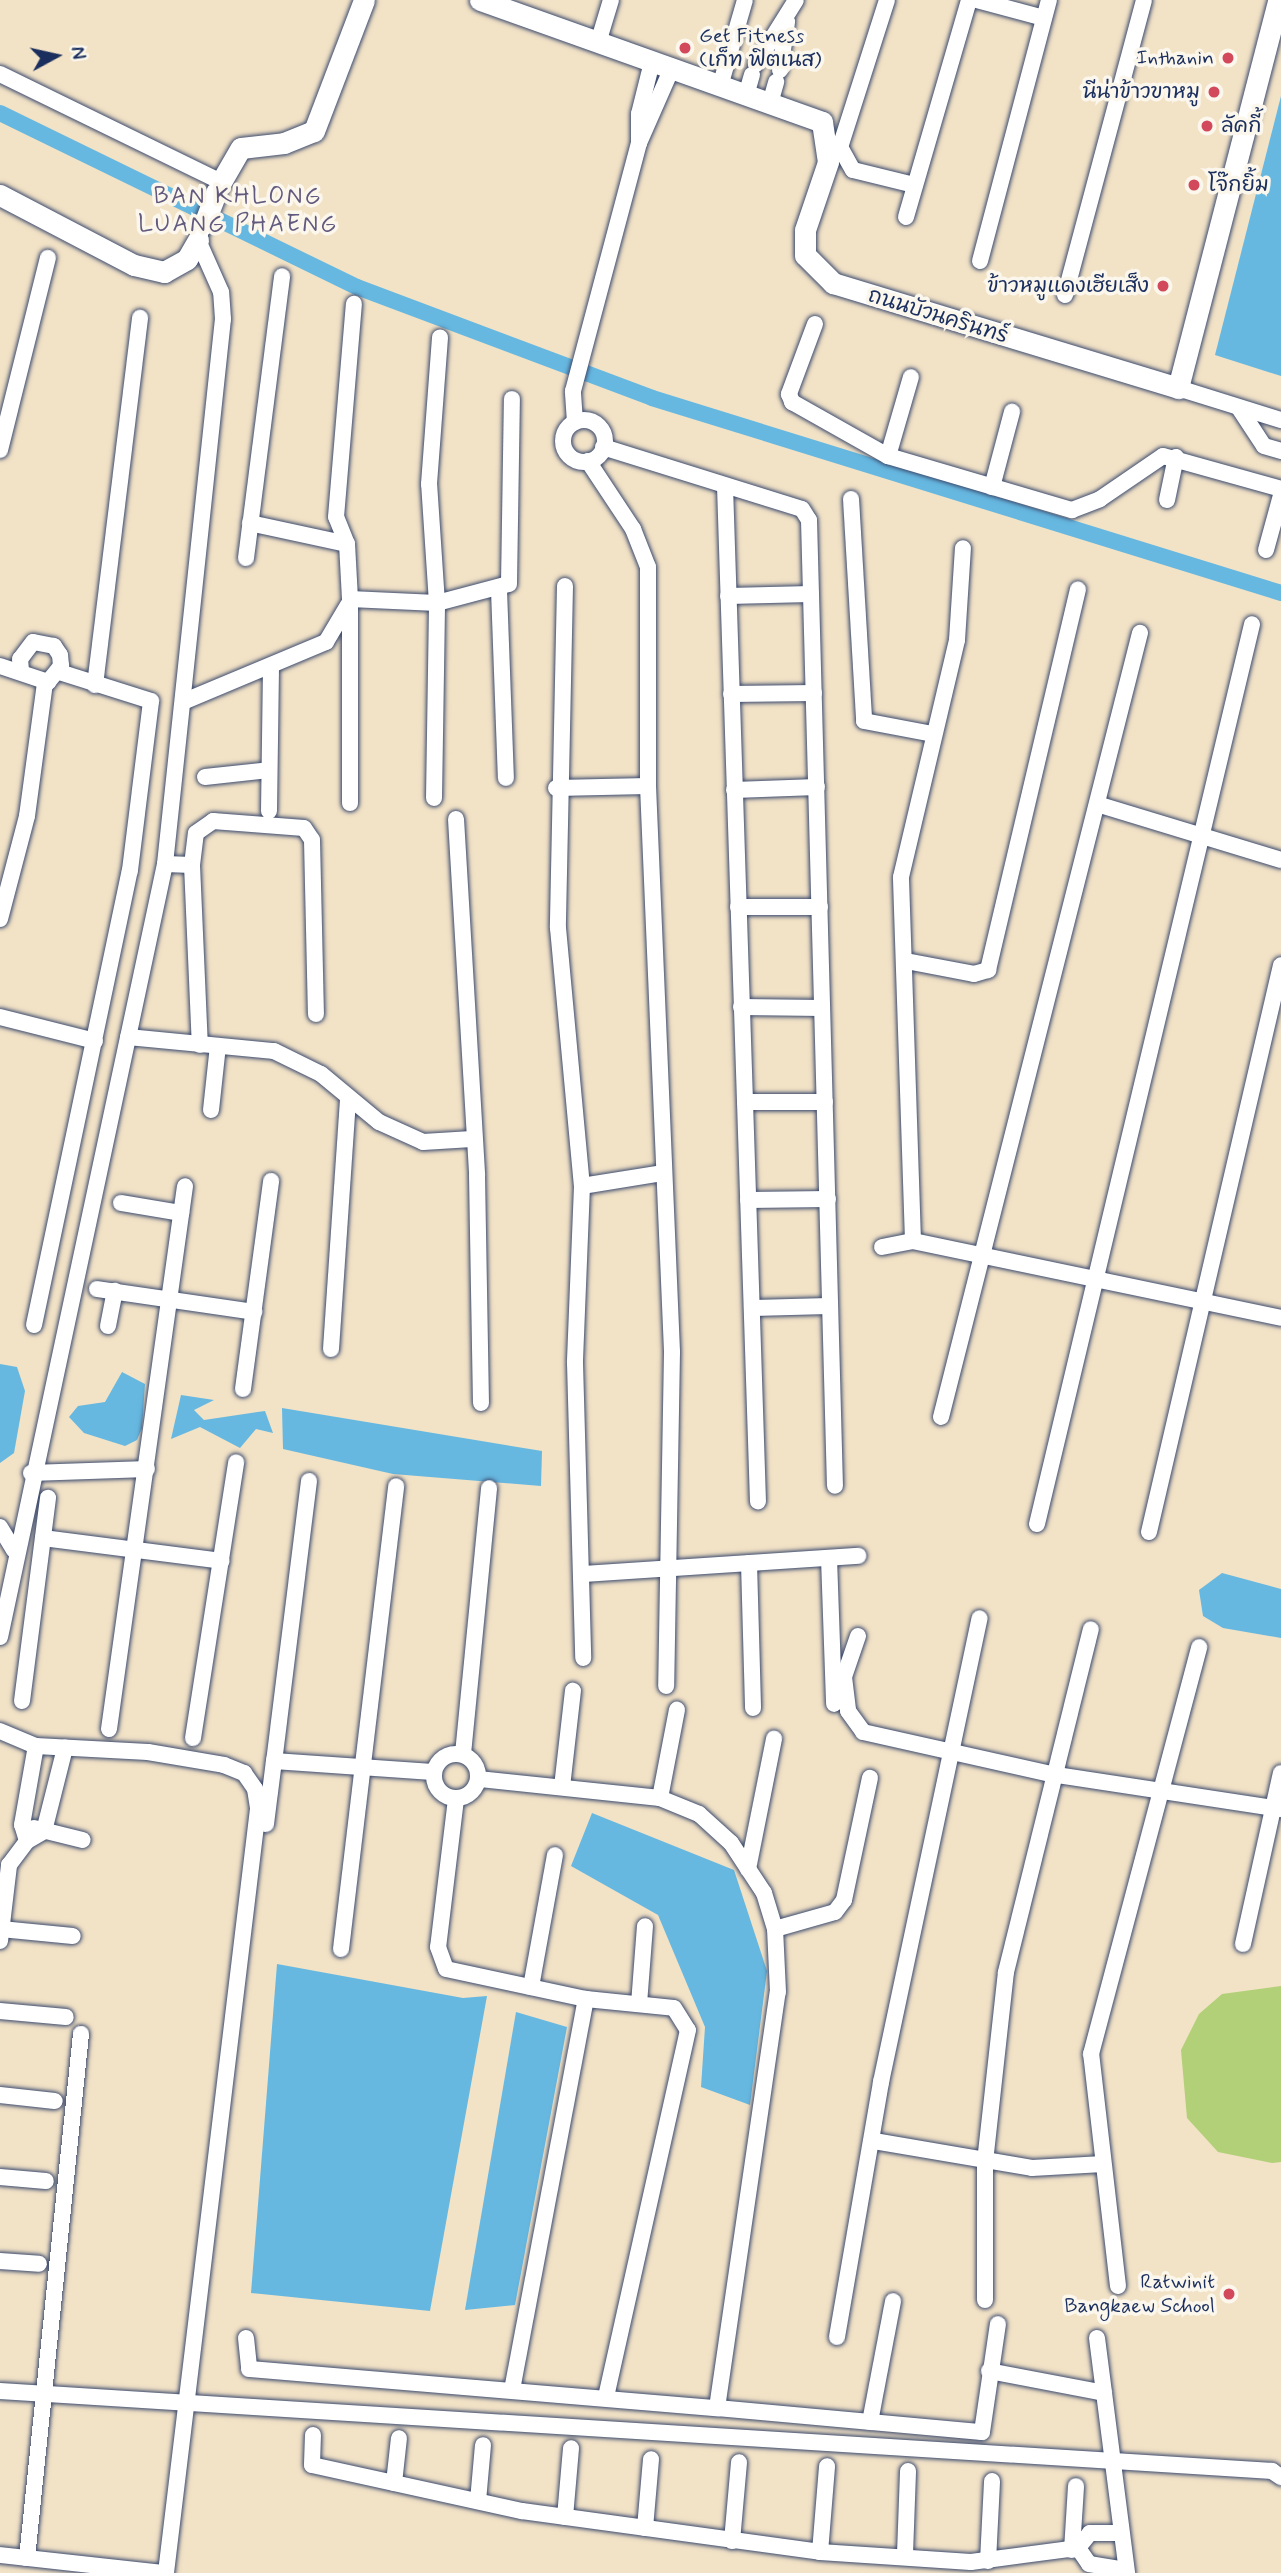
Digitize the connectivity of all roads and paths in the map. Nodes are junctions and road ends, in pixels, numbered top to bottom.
1 (364, 0) edge
2 (480, 0) edge
3 (611, 0) edge
4 (745, 0) edge
5 (796, 0) edge
6 (887, 0) edge
7 (969, 0) edge
8 (977, 0) edge
9 (1049, 0) edge
10 (1144, 0) edge
11 (1278, 0) edge
12 (1044, 18) junction
13 (787, 22) junction
14 (598, 43) junction
15 (662, 65) junction
16 (0, 74) edge
17 (752, 77) junction
18 (721, 83) junction
19 (776, 84) junction
20 (914, 185) junction
21 (219, 187) junction
22 (0, 195) edge
23 (906, 217) dead end
24 (201, 232) junction
25 (48, 258) dead end
26 (980, 261) dead end
27 (282, 276) dead end
28 (1065, 295) dead end
29 (354, 303) dead end
30 (140, 318) dead end
31 (815, 324) dead end
32 (440, 337) dead end
33 (911, 377) dead end
34 (1178, 387) junction
35 (512, 399) dead end
36 (1239, 408) junction
37 (1012, 412) dead end
38 (1281, 420) edge
39 (575, 422) junction
40 (603, 447) junction
41 (0, 450) edge
42 (1281, 451) edge
43 (888, 456) junction
44 (1176, 457) junction
45 (588, 461) junction
46 (725, 486) junction
47 (992, 487) junction
48 (1281, 489) edge
49 (1281, 495) edge
50 (851, 499) dead end
51 (1167, 500) dead end
52 (250, 523) junction
53 (347, 544) junction
54 (963, 548) dead end
55 (1266, 550) dead end
56 (246, 558) dead end
57 (565, 586) dead end
58 (1078, 589) dead end
59 (499, 590) junction
60 (811, 594) junction
61 (728, 596) junction
62 (350, 599) junction
63 (437, 603) junction
64 (1252, 624) dead end
65 (1140, 633) dead end
66 (0, 666) edge
67 (21, 670) junction
68 (271, 670) junction
69 (59, 672) junction
70 (46, 682) junction
71 (94, 685) junction
72 (814, 693) junction
73 (731, 694) junction
74 (185, 701) junction
75 (933, 734) junction
76 (269, 770) junction
77 (205, 777) dead end
78 (506, 778) dead end
79 (648, 786) junction
80 (817, 787) junction
81 (556, 788) junction
82 (734, 790) junction
83 (434, 799) dead end
84 (350, 803) dead end
85 (1100, 805) junction
86 (269, 811) dead end
87 (456, 819) dead end
88 (1202, 839) junction
89 (1281, 860) edge
90 (165, 864) junction
91 (192, 865) junction
92 (820, 906) junction
93 (738, 908) junction
94 (0, 919) edge
95 (906, 961) junction
96 (1281, 965) edge
97 (741, 1007) junction
98 (822, 1008) junction
99 (316, 1014) dead end
100 (0, 1017) edge
101 (128, 1037) junction
102 (95, 1041) junction
103 (200, 1045) junction
104 (218, 1046) junction
105 (348, 1098) junction
106 (745, 1102) junction
107 (825, 1102) junction
108 (211, 1110) dead end
109 (472, 1139) junction
110 (662, 1173) junction
111 (271, 1181) dead end
112 (184, 1186) dead end
113 (582, 1186) junction
114 (828, 1199) junction
115 (748, 1200) junction
116 (121, 1203) dead end
117 (181, 1213) junction
118 (913, 1241) junction
119 (882, 1247) dead end
120 (987, 1256) junction
121 (1094, 1277) junction
122 (97, 1289) dead end
123 (115, 1291) junction
124 (1201, 1297) junction
125 (170, 1299) junction
126 (830, 1306) junction
127 (752, 1308) junction
128 (254, 1312) junction
129 (1281, 1318) edge
130 (34, 1325) dead end
131 (108, 1326) dead end
132 (331, 1349) dead end
133 (243, 1389) dead end
134 (481, 1403) dead end
135 (941, 1417) dead end
136 (236, 1462) dead end
137 (147, 1469) junction
138 (31, 1473) junction
139 (309, 1481) dead end
140 (396, 1486) dead end
141 (835, 1486) dead end
142 (489, 1488) dead end
143 (48, 1497) dead end
144 (758, 1501) dead end
145 (1037, 1524) dead end
146 (0, 1527) edge
147 (1149, 1532) dead end
148 (43, 1538) junction
149 (14, 1550) junction
150 (133, 1550) junction
151 (858, 1556) dead end
152 (829, 1558) junction
153 (222, 1562) junction
154 (749, 1563) junction
155 (668, 1568) junction
156 (584, 1574) junction
157 (4, 1588) edge
158 (980, 1618) dead end
159 (1091, 1629) dead end
160 (858, 1636) dead end
161 (0, 1637) edge
162 (1199, 1647) dead end
163 (583, 1658) dead end
164 (666, 1686) dead end
165 (573, 1690) dead end
166 (22, 1701) dead end
167 (834, 1704) dead end
168 (753, 1709) dead end
169 (677, 1710) dead end
170 (109, 1729) dead end
171 (0, 1731) edge
172 (193, 1738) dead end
173 (774, 1739) dead end
174 (36, 1746) junction
175 (65, 1748) junction
176 (463, 1754) junction
177 (948, 1754) junction
178 (274, 1761) junction
179 (365, 1767) junction
180 (433, 1772) junction
181 (1281, 1773) edge
182 (1051, 1774) junction
183 (870, 1778) dead end
184 (478, 1779) junction
185 (562, 1787) junction
186 (1161, 1790) junction
187 (660, 1798) junction
188 (456, 1799) junction
189 (1276, 1808) edge
190 (44, 1831) junction
191 (25, 1833) junction
192 (83, 1840) dead end
193 (555, 1856) dead end
194 (748, 1869) junction
195 (645, 1926) dead end
196 (775, 1929) junction
197 (251, 1930) dead end
198 (1, 1935) edge
199 (73, 1936) dead end
200 (1243, 1944) dead end
201 (341, 1949) dead end
202 (531, 1987) junction
203 (586, 1999) junction
204 (639, 2004) junction
205 (0, 2011) edge
206 (66, 2017) dead end
207 (81, 2035) dead end
208 (0, 2095) edge
209 (55, 2101) dead end
210 (874, 2141) junction
211 (985, 2162) junction
212 (1103, 2164) junction
213 (0, 2177) edge
214 (46, 2181) dead end
215 (0, 2261) edge
216 (39, 2264) dead end
217 (1118, 2286) dead end
218 (985, 2300) dead end
219 (893, 2301) dead end
220 (998, 2324) dead end
221 (837, 2337) dead end
222 (246, 2338) dead end
223 (1097, 2338) dead end
224 (989, 2371) junction
225 (512, 2390) junction
226 (0, 2391) edge
227 (1104, 2393) junction
228 (47, 2394) junction
229 (606, 2397) junction
230 (185, 2407) junction
231 (717, 2408) junction
232 (870, 2422) junction
233 (313, 2435) dead end
234 (399, 2438) dead end
235 (482, 2445) dead end
236 (571, 2448) dead end
237 (651, 2459) dead end
238 (739, 2462) dead end
239 (1111, 2462) junction
240 (827, 2466) dead end
241 (908, 2470) dead end
242 (1281, 2477) edge
243 (992, 2482) dead end
244 (394, 2483) junction
245 (1076, 2486) dead end
246 (478, 2501) junction
247 (565, 2517) junction
248 (645, 2528) junction
249 (1121, 2533) junction
250 (732, 2541) junction
251 (1075, 2549) junction
252 (820, 2552) junction
253 (0, 2554) edge
254 (905, 2554) junction
255 (27, 2558) junction
256 (988, 2561) junction
257 (1127, 2571) edge
258 (165, 2573) edge

1 - 21 street
2 - 14 street, ถนนบัวนครินทร์
3 - 14 street
4 - 18 street
5 - 13 street
6 - 20 street
7 - 20 street
8 - 12 street
9 - 12 street
10 - 28 street
11 - 34 street
12 - 26 street
13 - 17 street
13 - 19 street
14 - 15 street, ถนนบัวนครินทร์
15 - 18 street, ถนนบัวนครินทร์
15 - 39 street
16 - 21 street
17 - 18 street, ถนนบัวนครินทร์
17 - 19 street, ถนนบัวนครินทร์
19 - 34 street, ถนนบัวนครินทร์
20 - 23 street
21 - 24 street
22 - 24 street
24 - 74 street
25 - 41 street
27 - 52 street
29 - 53 street
30 - 71 street
31 - 43 street
32 - 63 street
33 - 43 street
34 - 36 street
35 - 59 street
36 - 38 street
36 - 42 street
37 - 47 street
39 - 40 street
39 - 45 street
40 - 45 street
40 - 46 street
43 - 47 street
44 - 47 street
44 - 48 street
44 - 51 street
45 - 79 street
46 - 60 street
46 - 61 street
49 - 55 street
50 - 75 street
52 - 53 street
52 - 56 street
53 - 62 street
54 - 75 street
57 - 81 street
58 - 95 street
59 - 63 street
59 - 78 street
60 - 61 street
60 - 72 street
61 - 73 street
62 - 63 street
62 - 68 street
62 - 84 street
63 - 83 street
64 - 88 street
65 - 85 street
66 - 67 street
67 - 69 street
67 - 70 street
68 - 74 street
68 - 76 street
69 - 70 street
69 - 71 street
70 - 94 street
71 - 102 street
72 - 73 street
72 - 80 street
73 - 82 street
74 - 90 street
75 - 95 street
76 - 77 street
76 - 86 street
79 - 81 street
79 - 110 street
80 - 82 street
80 - 92 street
81 - 113 street
82 - 93 street
85 - 88 street
85 - 120 street
87 - 109 street
88 - 89 street
88 - 121 street
90 - 91 street
90 - 101 street
91 - 99 street
91 - 103 street
92 - 93 street
92 - 98 street
93 - 97 street
95 - 118 street
96 - 124 street
97 - 98 street
97 - 106 street
98 - 107 street
100 - 102 street
101 - 103 street
101 - 138 street
102 - 130 street
103 - 104 street
104 - 105 street
104 - 108 street
105 - 109 street
105 - 132 street
106 - 107 street
106 - 115 street
107 - 114 street
109 - 134 street
110 - 113 street
110 - 155 street
111 - 128 street
112 - 117 street
113 - 156 street
114 - 115 street
114 - 126 street
115 - 127 street
116 - 117 street
117 - 125 street
118 - 119 street
118 - 120 street
120 - 121 street
120 - 135 street
121 - 124 street
121 - 145 street
122 - 123 street
123 - 125 street
123 - 131 street
124 - 129 street
124 - 147 street
125 - 128 street
125 - 137 street
126 - 127 street
126 - 141 street
127 - 144 street
128 - 133 street
136 - 153 street
137 - 138 street
137 - 150 street
138 - 149 street
139 - 178 street
140 - 179 street
142 - 176 street
143 - 148 street
146 - 149 street
148 - 150 street
148 - 166 street
149 - 157 street
150 - 153 street
150 - 170 street
151 - 152 street
152 - 154 street
152 - 167 street
153 - 172 street
154 - 155 street
154 - 168 street
155 - 156 street
155 - 164 street
156 - 163 street
157 - 161 street
158 - 177 street
159 - 182 street
160 - 177 street
162 - 186 street
165 - 185 street
169 - 187 street
171 - 174 street
173 - 194 street
174 - 175 street
174 - 191 street
175 - 190 street
175 - 230 street
176 - 180 street
176 - 184 street
177 - 182 street
177 - 210 street
178 - 179 street
178 - 197 street
179 - 180 street
179 - 201 street
180 - 188 street
181 - 189 street
182 - 186 street
182 - 211 street
183 - 196 street
184 - 185 street
184 - 188 street
185 - 187 street
186 - 189 street
186 - 212 street
187 - 194 street
188 - 202 street
189 - 200 street
190 - 191 street
190 - 192 street
191 - 198 street
193 - 202 street
194 - 196 street
195 - 204 street
196 - 231 street
198 - 199 street
202 - 203 street
203 - 204 street
203 - 225 street
204 - 229 street
205 - 206 street
207 - 228 street
208 - 209 street
210 - 211 street
210 - 221 street
211 - 212 street
211 - 218 street
212 - 217 street
213 - 214 street
215 - 216 street
219 - 232 street
220 - 224 street
222 - 225 street
223 - 227 street
224 - 227 street
224 - 232 street
225 - 229 street
226 - 228 street
227 - 239 street
228 - 230 street
228 - 255 street
229 - 231 street
230 - 239 street
230 - 258 street
231 - 232 street
233 - 244 street
234 - 244 street
235 - 246 street
236 - 247 street
237 - 248 street
238 - 250 street
239 - 242 street
239 - 249 street
240 - 252 street
241 - 254 street
243 - 256 street
244 - 246 street
245 - 251 street
246 - 247 street
247 - 248 street
248 - 250 street
249 - 251 street
249 - 257 street
250 - 252 street
251 - 256 street
251 - 257 street
252 - 254 street
253 - 255 street
254 - 256 street
255 - 258 street

